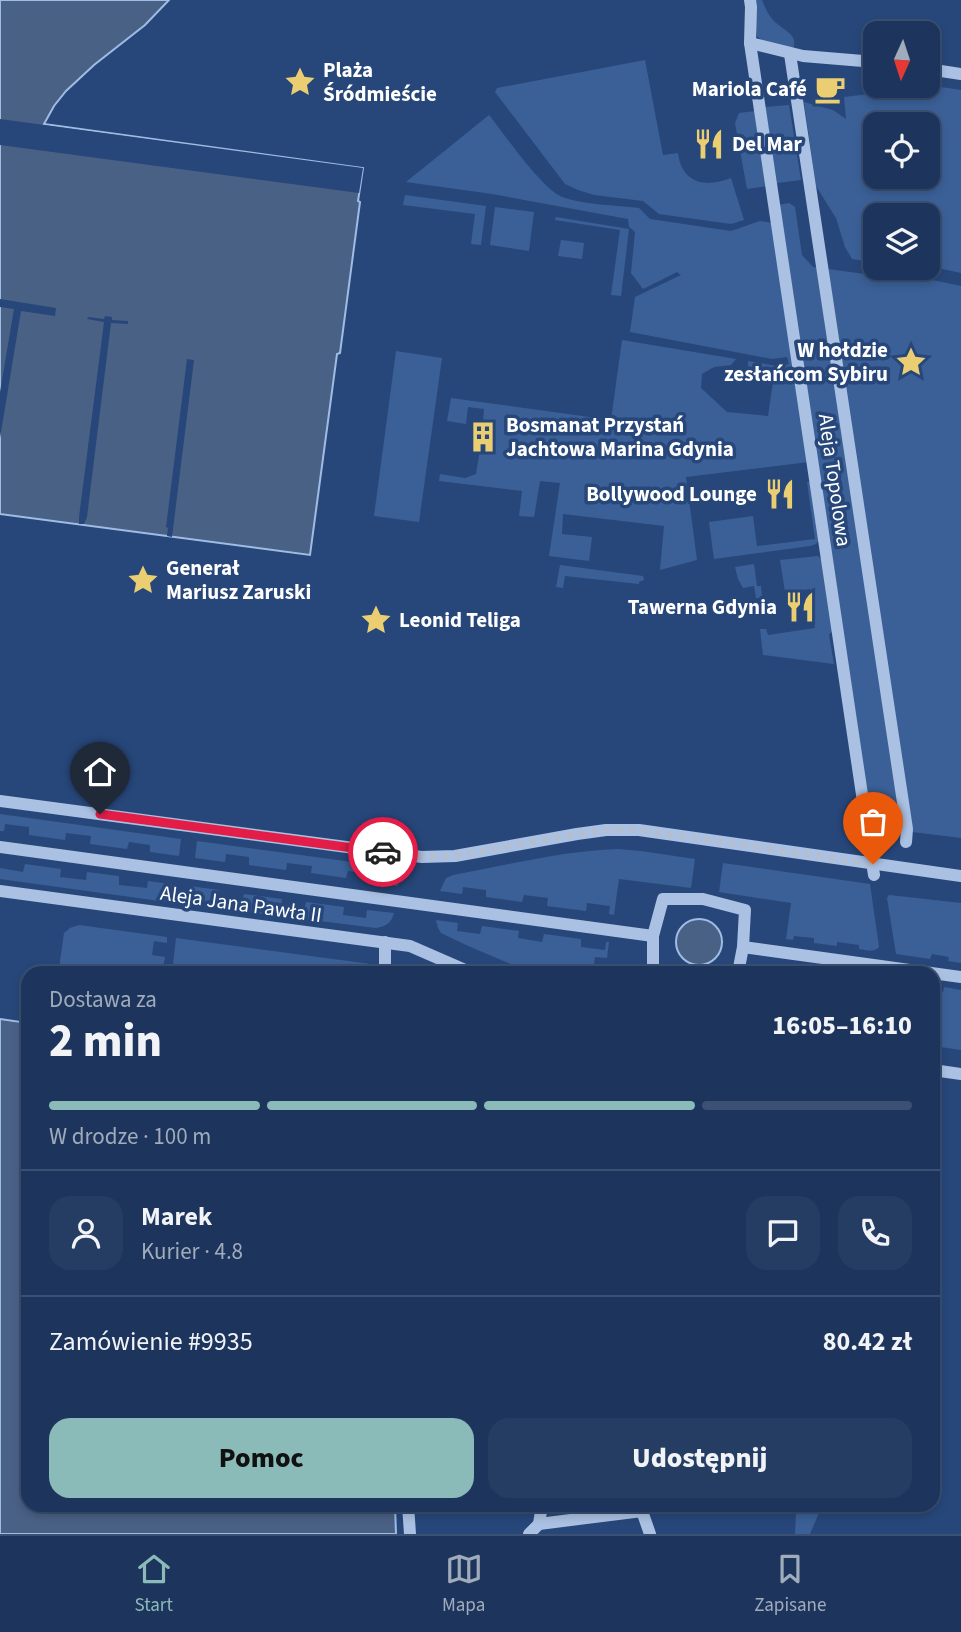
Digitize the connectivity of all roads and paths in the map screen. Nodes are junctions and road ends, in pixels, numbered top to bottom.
1 (750, 0) edge
2 (750, 43) junction
3 (790, 54) junction
4 (863, 61) edge
5 (940, 71) edge
6 (961, 74) edge
7 (0, 801) edge
8 (906, 842) dead end
9 (0, 846) edge
10 (873, 870) junction
11 (961, 876) edge
12 (0, 891) edge
13 (653, 936) junction
14 (384, 942) junction
15 (743, 947) junction
16 (385, 966) edge
17 (456, 966) edge
18 (653, 966) edge
19 (739, 966) edge
20 (881, 966) edge
21 (940, 974) edge
22 (961, 977) edge
23 (940, 1071) edge
24 (961, 1074) edge
25 (408, 1512) edge
26 (541, 1512) edge
27 (634, 1512) edge
28 (642, 1512) edge
29 (539, 1524) junction
30 (410, 1534) edge
31 (529, 1534) edge
32 (650, 1534) edge

1 - 2 street, Aleja Topolowa
2 - 3 street
2 - 10 street, Aleja Topolowa
3 - 4 street
3 - 8 street, Aleja Topolowa
5 - 6 street
7 - 10 street
9 - 13 street
10 - 11 street
12 - 14 street, Aleja Jana Pawła II
13 - 15 street
13 - 18 street
14 - 16 street
14 - 17 street, Aleja Jana Pawła II
15 - 19 street
15 - 20 street
21 - 22 street
23 - 24 street
25 - 30 street
26 - 29 street
27 - 29 street
28 - 32 street
29 - 31 street

